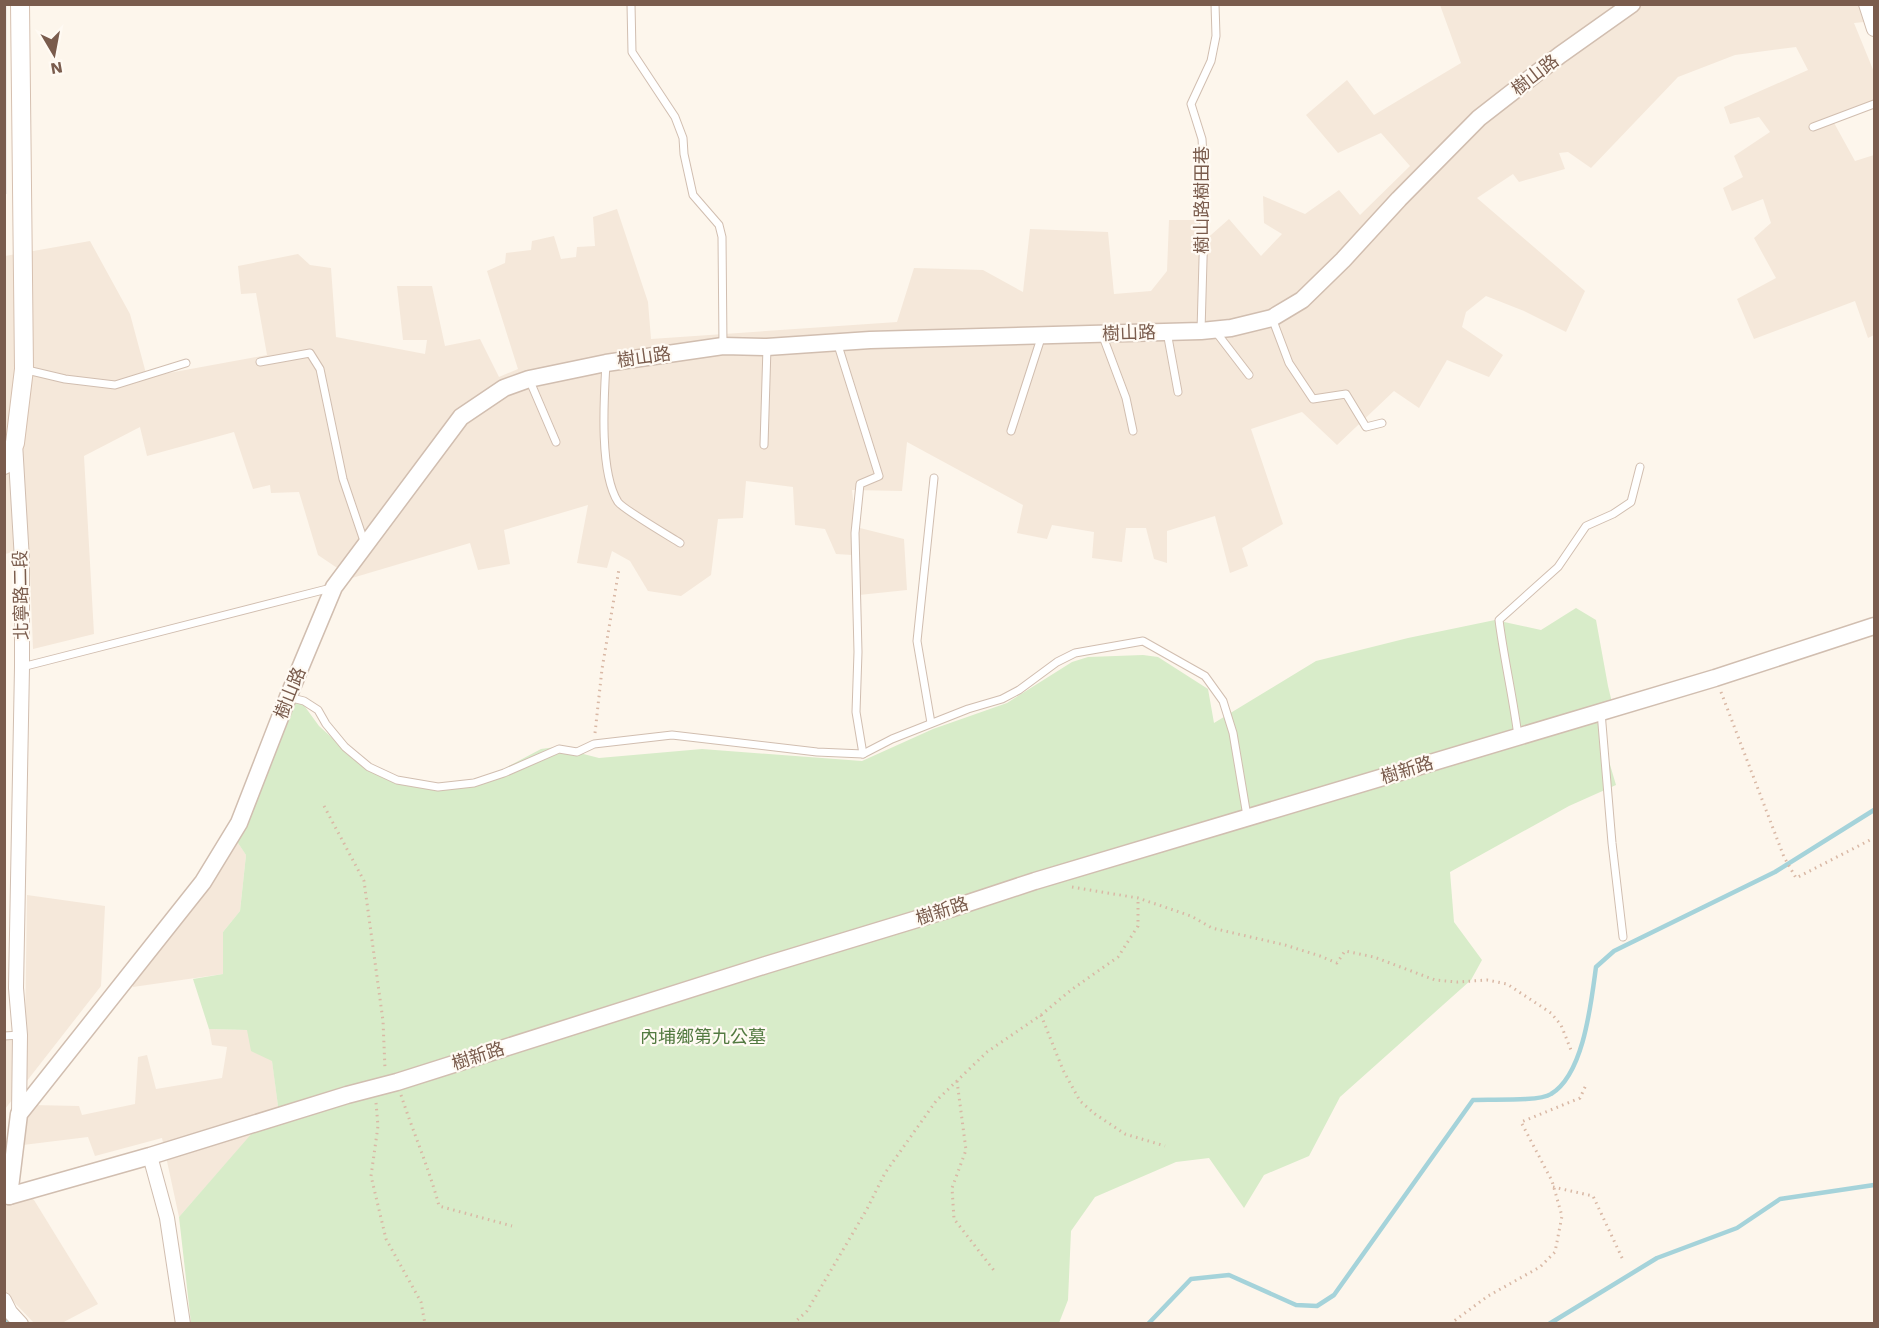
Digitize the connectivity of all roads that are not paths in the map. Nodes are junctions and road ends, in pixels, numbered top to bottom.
1 (20, 4) edge
2 (630, 4) edge
3 (1215, 4) edge
4 (1632, 4) edge
5 (1866, 4) edge
6 (1875, 29) edge
7 (1875, 104) edge
8 (1813, 127) dead end
9 (1272, 318) junction
10 (1208, 331) junction
11 (1167, 332) junction
12 (1102, 334) junction
13 (1042, 335) junction
14 (837, 342) junction
15 (723, 346) junction
16 (767, 347) junction
17 (260, 362) dead end
18 (186, 363) dead end
19 (606, 363) junction
20 (24, 369) junction
21 (1250, 375) dead end
22 (530, 379) junction
23 (1178, 392) dead end
24 (1382, 423) dead end
25 (1011, 431) dead end
26 (1133, 431) dead end
27 (15, 442) junction
28 (556, 442) dead end
29 (764, 445) dead end
30 (4, 465) edge
31 (1640, 467) dead end
32 (934, 478) dead end
33 (680, 543) dead end
34 (366, 546) junction
35 (334, 587) junction
36 (1875, 626) edge
37 (22, 667) junction
38 (288, 697) junction
39 (1601, 712) junction
40 (931, 723) junction
41 (1518, 736) junction
42 (863, 754) junction
43 (1248, 819) junction
44 (1623, 937) dead end
45 (20, 1035) junction
46 (4, 1036) edge
47 (19, 1114) junction
48 (150, 1156) junction
49 (7, 1199) edge
50 (4, 1300) edge
51 (21, 1323) edge
52 (183, 1323) edge

1 - 20 main road, 北寧路二段
2 - 15 lane
3 - 10 lane, 樹山路樹田巷
4 - 9 street, 樹山路
5 - 6 street
7 - 8 lane
9 - 10 street, 樹山路
9 - 24 lane
10 - 11 street, 樹山路
10 - 21 lane
11 - 12 street, 樹山路
11 - 23 lane
12 - 13 street, 樹山路
12 - 26 lane
13 - 14 street, 樹山路
13 - 25 lane
14 - 16 street, 樹山路
14 - 42 lane
15 - 16 street, 樹山路
15 - 19 street, 樹山路
16 - 29 lane
17 - 34 lane
18 - 20 lane
19 - 22 street, 樹山路
19 - 33 lane
20 - 27 main road, 北寧路二段
22 - 28 lane
22 - 34 street, 樹山路
27 - 30 main road
27 - 37 street, 北寧路二段
31 - 41 lane
32 - 40 lane
34 - 35 street, 樹山路
35 - 37 lane
35 - 38 street, 樹山路
36 - 39 street, 樹新路
37 - 45 street, 北寧路二段
38 - 42 lane
38 - 47 street, 樹山路
39 - 41 street, 樹新路
39 - 44 lane
40 - 42 lane
40 - 43 lane
41 - 43 street, 樹新路
43 - 48 street, 樹新路
45 - 46 lane
45 - 47 street, 北寧路二段
47 - 49 street
48 - 49 street, 樹新路
48 - 52 street
50 - 51 street

